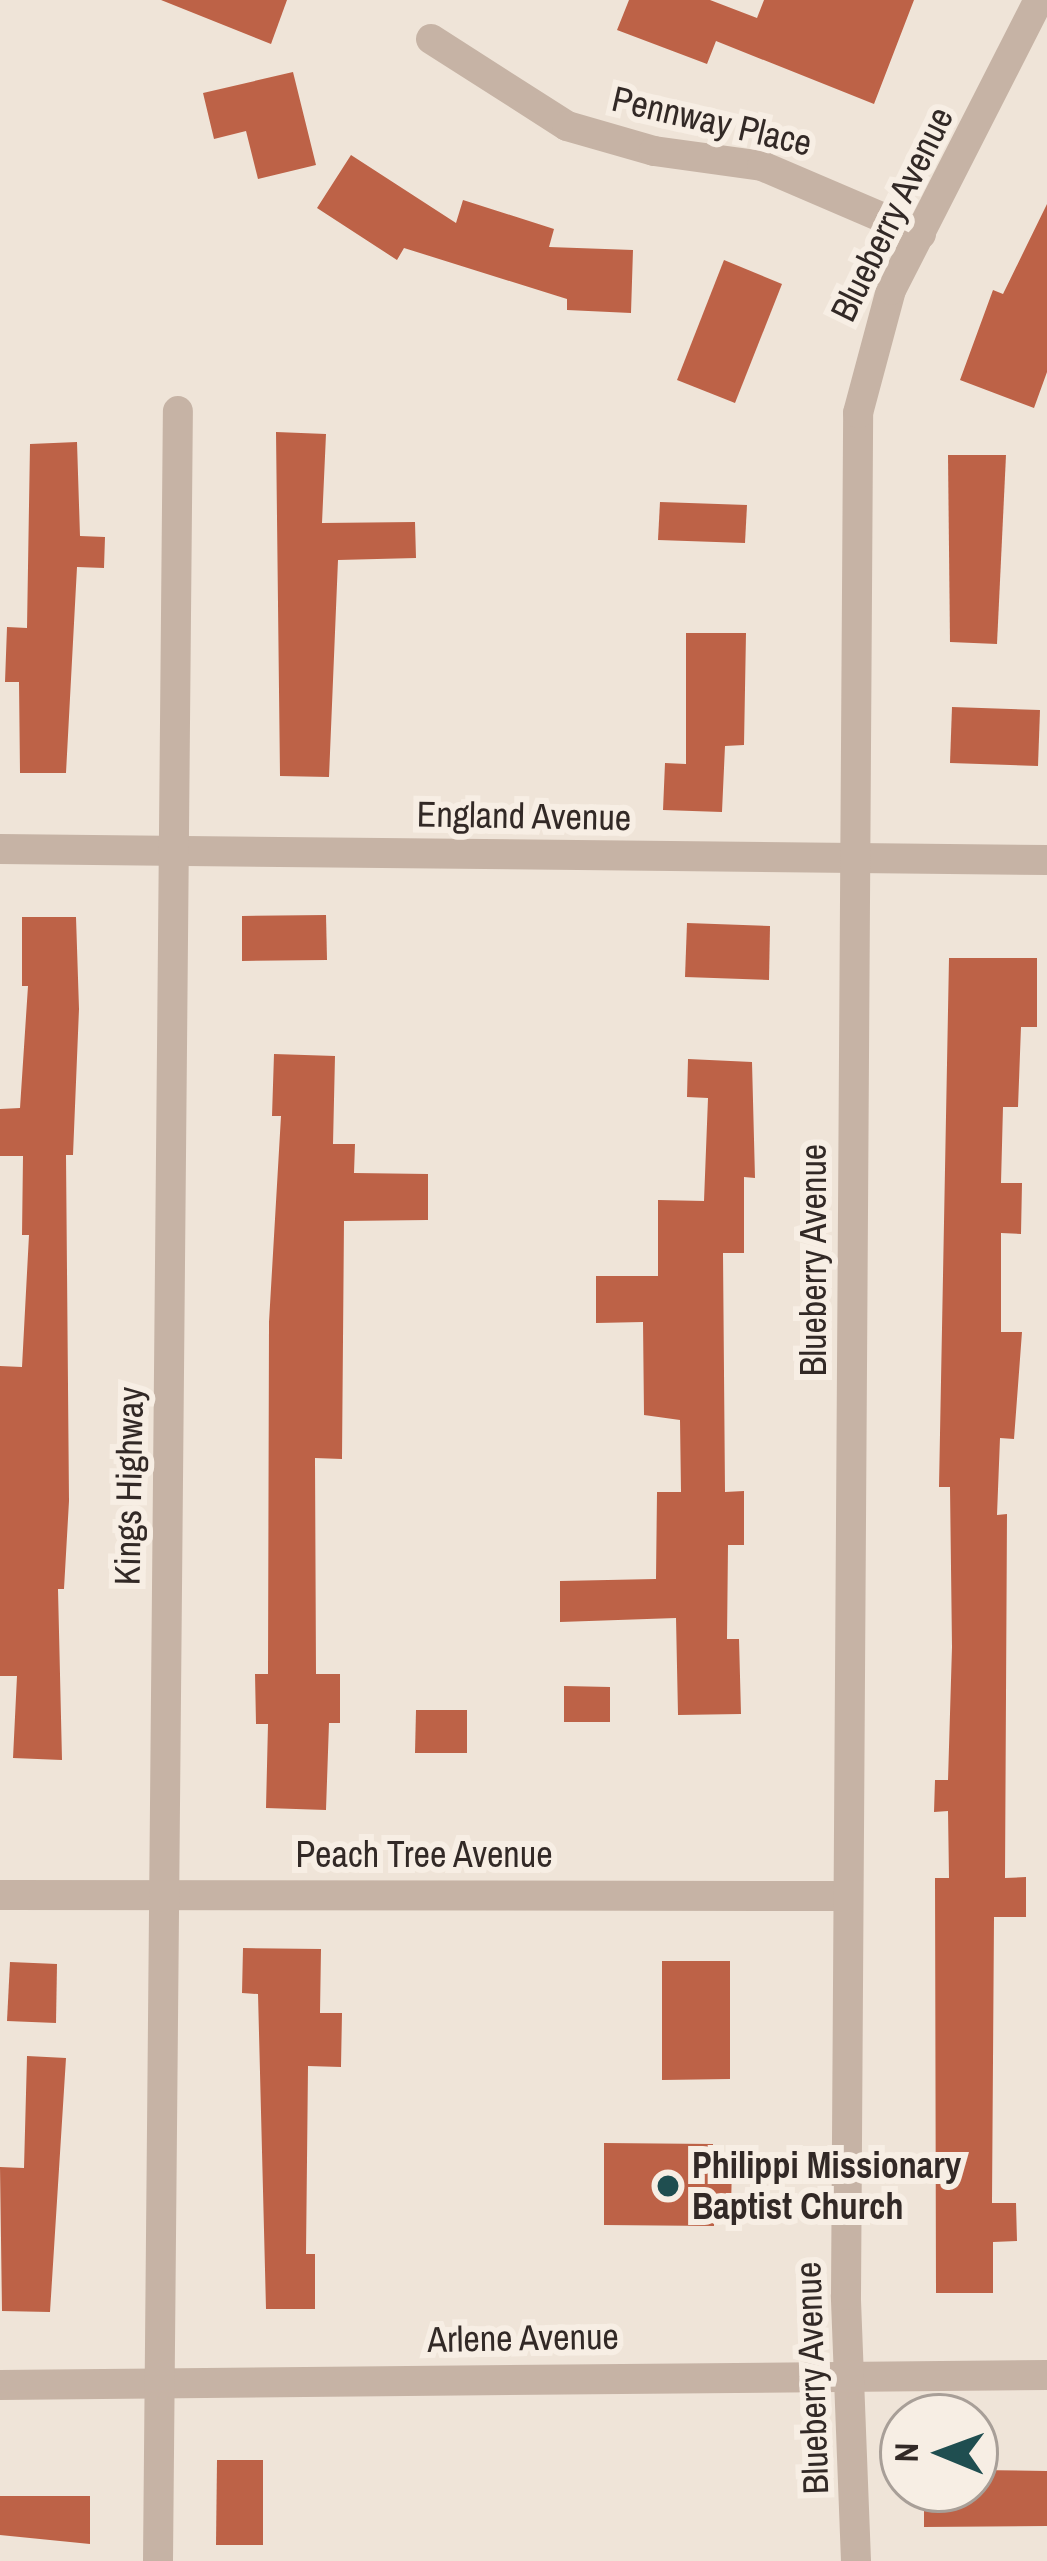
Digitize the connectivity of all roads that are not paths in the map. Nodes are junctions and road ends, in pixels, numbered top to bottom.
1 (1039, 0) edge
2 (431, 39) dead end
3 (921, 234) junction
4 (178, 412) dead end
5 (0, 849) edge
6 (175, 851) junction
7 (856, 858) junction
8 (1047, 860) edge
9 (0, 1895) edge
10 (848, 1896) junction
11 (164, 1897) junction
12 (851, 2375) junction
13 (1047, 2375) edge
14 (0, 2385) edge
15 (164, 2386) junction
16 (158, 2561) edge
17 (856, 2561) edge

1 - 3 street, Blueberry Avenue
2 - 3 street, Pennway Place
3 - 7 street, Blueberry Avenue
4 - 6 street, Kings Highway
5 - 6 street, England Avenue
6 - 7 street, England Avenue
6 - 11 street, Kings Highway
7 - 8 street, England Avenue
7 - 10 street, Blueberry Avenue
9 - 11 street, Peach Tree Avenue
10 - 11 street, Peach Tree Avenue
10 - 12 street, Blueberry Avenue
11 - 15 street, Kings Highway
12 - 13 street, Arlene Avenue
12 - 15 street, Arlene Avenue
12 - 17 street, Blueberry Avenue
14 - 15 street, Arlene Avenue
15 - 16 street, Kings Highway

